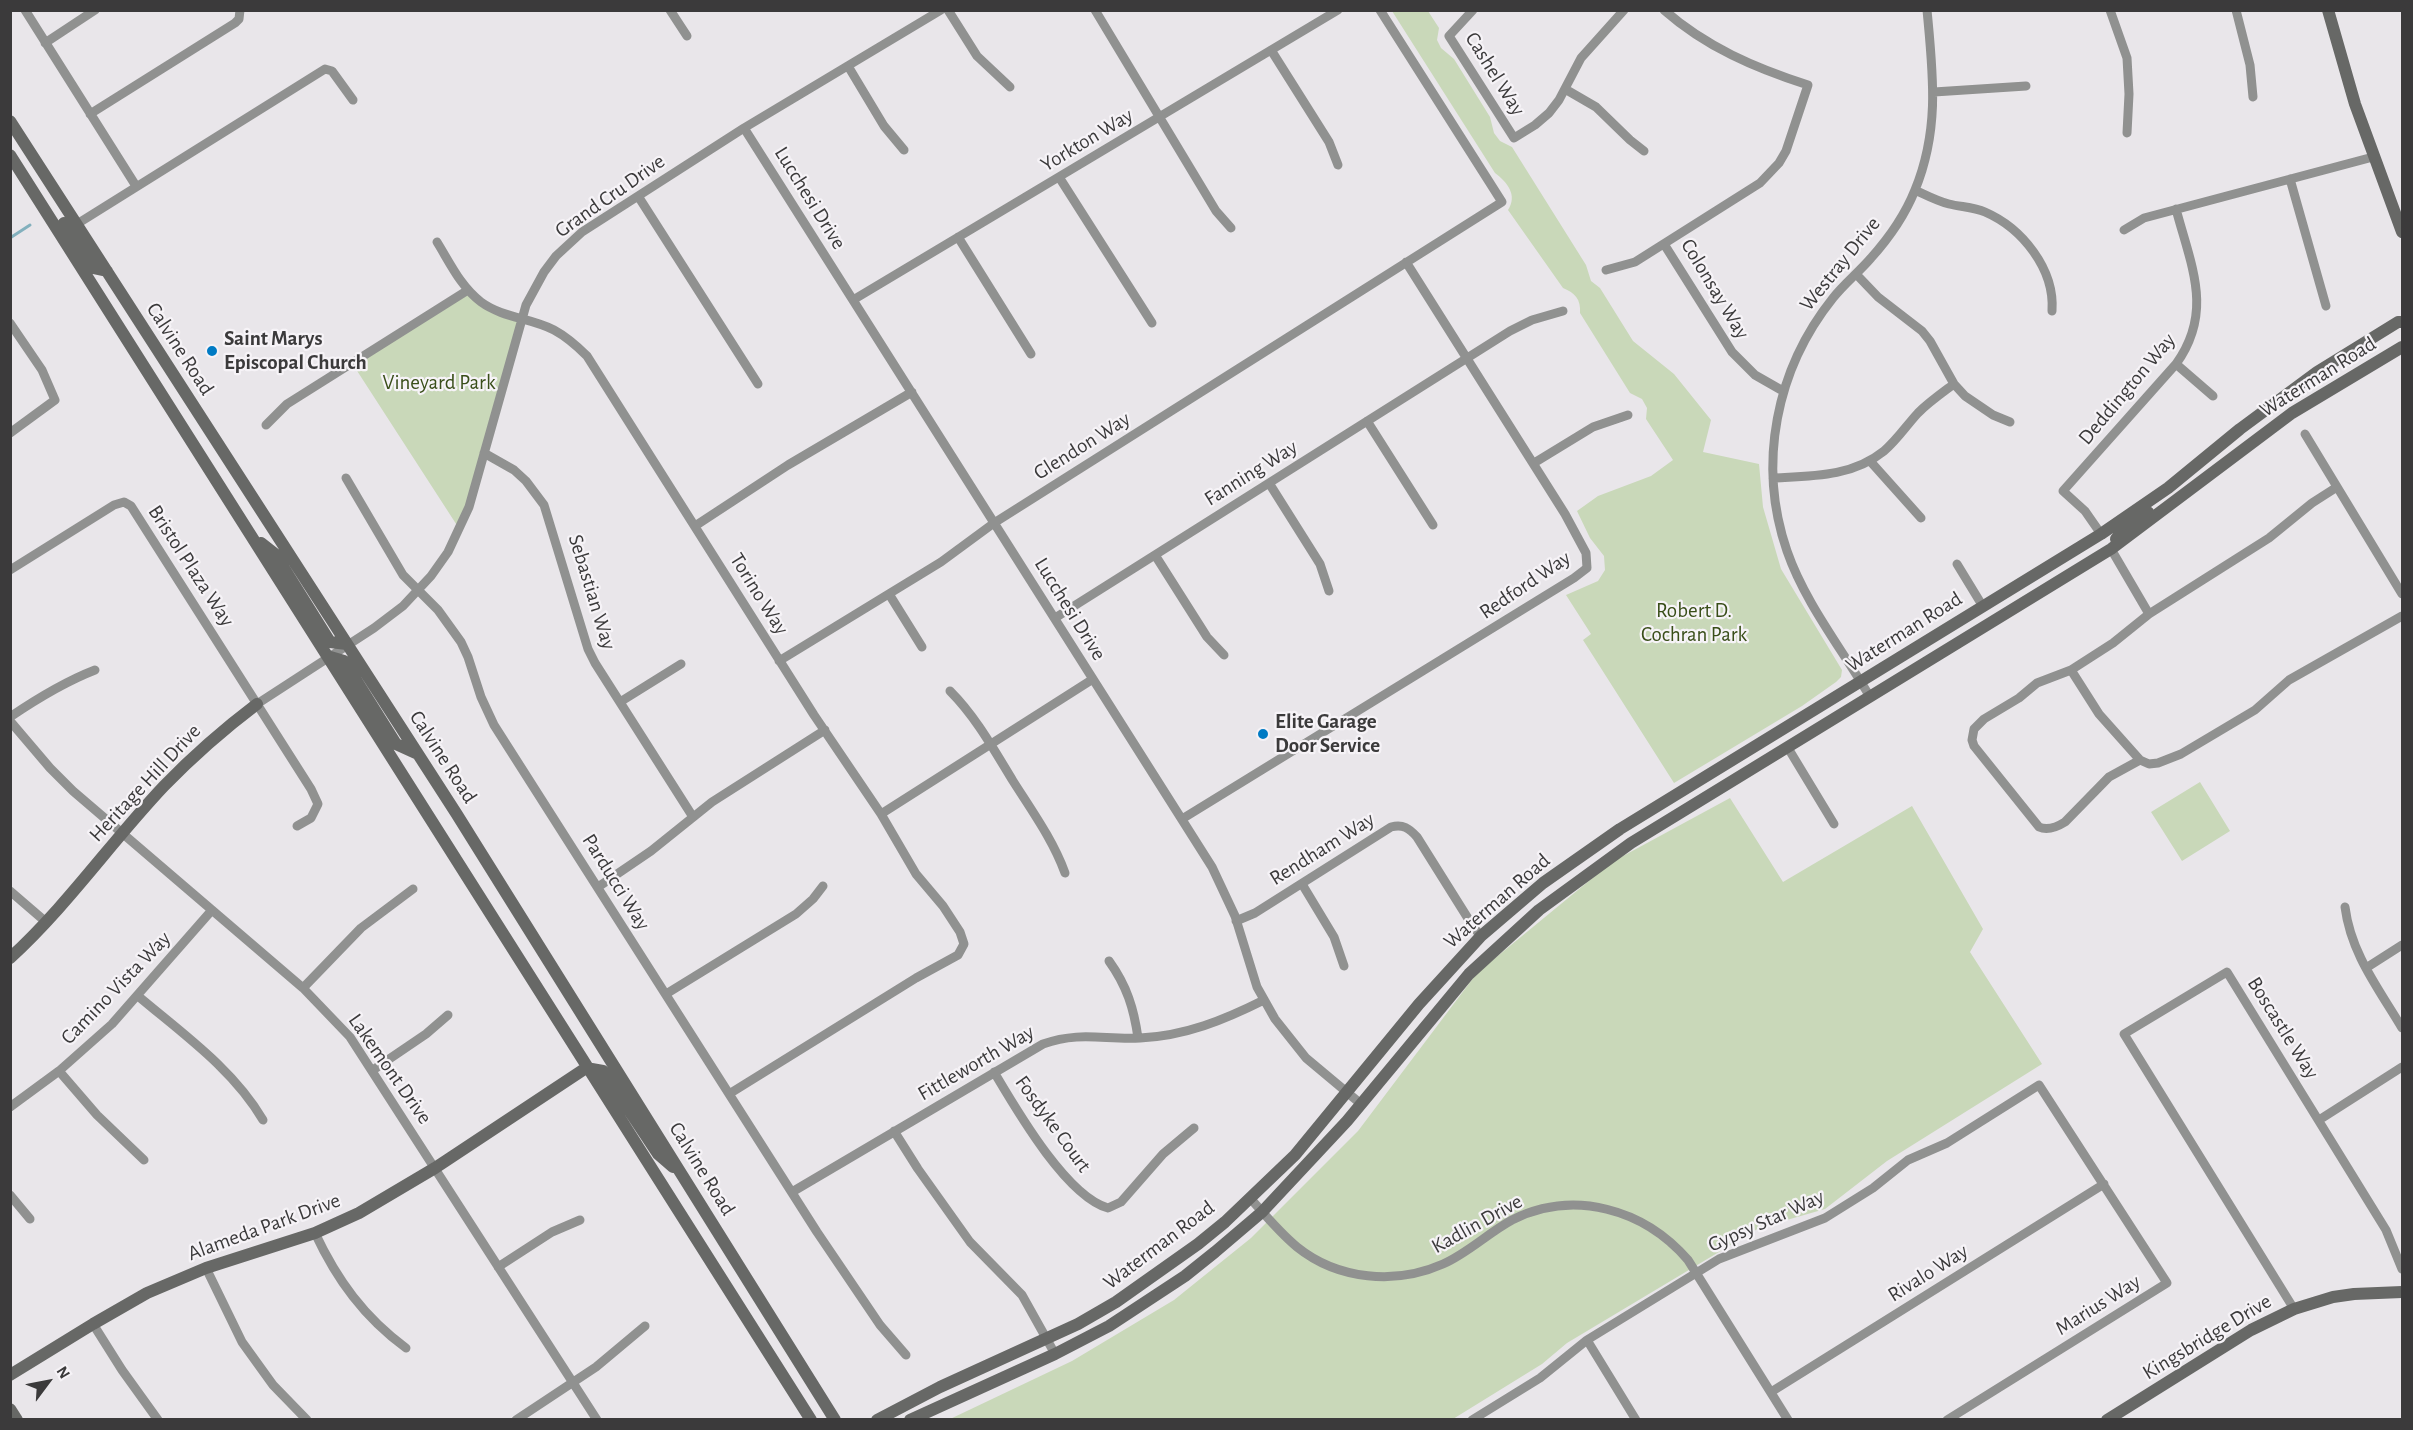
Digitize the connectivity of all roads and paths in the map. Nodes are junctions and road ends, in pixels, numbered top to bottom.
1 (25, 10) edge
2 (95, 10) edge
3 (240, 10) edge
4 (670, 10) edge
5 (941, 10) edge
6 (948, 10) edge
7 (1095, 10) edge
8 (1338, 10) edge
9 (1380, 10) edge
10 (1473, 10) edge
11 (1624, 10) edge
12 (1664, 10) edge
13 (1927, 10) edge
14 (2110, 10) edge
15 (2235, 10) edge
16 (2328, 10) edge
17 (687, 36) dead end
18 (45, 43) junction
19 (1271, 50) junction
20 (848, 66) junction
21 (2026, 86) dead end
22 (1010, 87) dead end
23 (1565, 89) junction
24 (1934, 92) junction
25 (2253, 97) dead end
26 (354, 100) dead end
27 (90, 114) junction
28 (1160, 117) junction
29 (10, 121) edge
30 (744, 128) junction
31 (2127, 133) dead end
32 (904, 150) dead end
33 (1644, 151) dead end
34 (10, 155) edge
35 (2373, 157) junction
36 (1338, 165) dead end
37 (1059, 177) junction
38 (2290, 179) junction
39 (136, 186) junction
40 (1915, 190) junction
41 (638, 196) junction
42 (39, 198) junction
43 (2176, 209) junction
44 (76, 224) junction
45 (1231, 228) dead end
46 (2124, 230) dead end
47 (2403, 232) edge
48 (958, 237) junction
49 (437, 242) dead end
50 (1664, 244) junction
51 (1407, 262) junction
52 (1605, 270) dead end
53 (107, 271) junction
54 (1856, 274) junction
55 (468, 290) junction
56 (853, 300) junction
57 (2326, 306) dead end
58 (1563, 311) dead end
59 (2052, 311) dead end
60 (521, 320) junction
61 (2403, 322) edge
62 (10, 323) edge
63 (1152, 323) dead end
64 (2403, 347) edge
65 (1031, 354) dead end
66 (1467, 358) junction
67 (2176, 364) junction
68 (758, 384) dead end
69 (1954, 384) junction
70 (912, 392) junction
71 (1783, 392) junction
72 (2213, 396) dead end
73 (1628, 415) dead end
74 (1367, 421) junction
75 (2010, 422) dead end
76 (266, 425) dead end
77 (10, 433) edge
78 (2305, 434) dead end
79 (484, 453) junction
80 (1870, 461) junction
81 (1534, 463) junction
82 (2194, 465) junction
83 (346, 478) dead end
84 (1773, 478) junction
85 (1269, 483) junction
86 (2337, 487) junction
87 (1921, 518) dead end
88 (994, 522) junction
89 (1433, 525) dead end
90 (695, 526) junction
91 (2101, 534) junction
92 (253, 537) junction
93 (2111, 549) junction
94 (1155, 555) junction
95 (1957, 564) dead end
96 (10, 570) edge
97 (1329, 591) dead end
98 (417, 592) junction
99 (889, 594) junction
100 (2403, 594) edge
101 (1982, 605) junction
102 (2149, 614) junction
103 (2403, 616) edge
104 (1055, 618) junction
105 (347, 644) junction
106 (922, 647) dead end
107 (1224, 655) dead end
108 (327, 656) junction
109 (779, 661) junction
110 (681, 664) dead end
111 (95, 670) dead end
112 (2071, 670) junction
113 (1094, 679) junction
114 (1862, 682) junction
115 (950, 691) dead end
116 (1870, 697) junction
117 (620, 702) junction
118 (257, 704) junction
119 (10, 719) edge
120 (825, 730) junction
121 (990, 744) junction
122 (1788, 748) junction
123 (419, 755) junction
124 (2140, 759) junction
125 (881, 814) junction
126 (693, 817) junction
127 (1182, 819) junction
128 (1834, 824) dead end
129 (297, 826) dead end
130 (123, 833) junction
131 (1065, 873) dead end
132 (1302, 884) junction
133 (823, 886) dead end
134 (598, 887) junction
135 (412, 890) dead end
136 (10, 891) edge
137 (2345, 908) dead end
138 (212, 910) junction
139 (1236, 921) junction
140 (46, 922) junction
141 (1482, 936) junction
142 (2403, 945) edge
143 (10, 958) edge
144 (1109, 961) dead end
145 (1344, 966) dead end
146 (2366, 968) junction
147 (303, 988) junction
148 (666, 994) junction
149 (138, 996) junction
150 (1263, 1000) junction
151 (448, 1015) dead end
152 (2403, 1028) edge
153 (1138, 1038) junction
154 (2403, 1067) edge
155 (586, 1068) junction
156 (373, 1070) junction
157 (59, 1071) junction
158 (994, 1072) junction
159 (1346, 1093) junction
160 (729, 1094) junction
161 (1361, 1104) junction
162 (10, 1107) edge
163 (263, 1120) dead end
164 (2319, 1120) junction
165 (1194, 1128) dead end
166 (894, 1131) junction
167 (144, 1160) dead end
168 (435, 1168) junction
169 (684, 1177) junction
170 (2104, 1184) junction
171 (792, 1192) junction
172 (10, 1195) edge
173 (1250, 1198) junction
174 (1262, 1212) junction
175 (30, 1219) dead end
176 (580, 1220) dead end
177 (315, 1233) junction
178 (498, 1267) junction
179 (206, 1268) junction
180 (2403, 1269) edge
181 (1697, 1272) junction
182 (2403, 1293) edge
183 (2294, 1309) junction
184 (93, 1324) junction
185 (645, 1326) dead end
186 (1047, 1338) junction
187 (1587, 1340) junction
188 (406, 1348) dead end
189 (906, 1354) dead end
190 (1055, 1354) junction
191 (10, 1375) edge
192 (574, 1383) junction
193 (1771, 1392) junction
194 (10, 1409) edge
195 (1488, 1410) junction
196 (17, 1419) edge
197 (158, 1419) edge
198 (307, 1419) edge
199 (516, 1419) edge
200 (597, 1419) edge
201 (811, 1419) edge
202 (835, 1419) edge
203 (877, 1419) edge
204 (910, 1419) edge
205 (1472, 1419) edge
206 (1494, 1419) edge
207 (1636, 1419) edge
208 (1788, 1419) edge
209 (1947, 1419) edge
210 (2107, 1419) edge

1 - 18 street
2 - 18 street
3 - 27 street
4 - 17 street
5 - 20 street, Grand Cru Drive
6 - 22 street
7 - 28 street
8 - 19 street, Yorkton Way
9 - 51 street
10 - 23 street, Cashel Way
11 - 23 street, Cashel Way
12 - 50 street, Colonsay Way
13 - 24 street, Westray Drive
14 - 31 street
15 - 25 street
16 - 35 street
18 - 27 street
19 - 28 street, Yorkton Way
19 - 36 street
20 - 30 street, Grand Cru Drive
20 - 32 street
21 - 24 street
23 - 33 street
24 - 40 street, Westray Drive
26 - 39 street
27 - 39 street
28 - 37 street, Yorkton Way
28 - 45 street
29 - 44 street, Calvine Road
30 - 41 street, Grand Cru Drive
30 - 56 street, Lucchesi Drive
34 - 42 street, Calvine Road
35 - 38 street
35 - 47 street
37 - 48 street, Yorkton Way
37 - 63 street
38 - 43 street
38 - 57 street
39 - 44 street
40 - 54 street, Westray Drive
40 - 59 street
41 - 60 street, Grand Cru Drive
41 - 68 street
42 - 53 street
42 - 92 street, Calvine Road
43 - 46 street
43 - 67 street, Deddington Way
44 - 53 street, Calvine Road
48 - 56 street, Yorkton Way
48 - 65 street
49 - 55 street, Torino Way
50 - 52 street
50 - 71 street, Colonsay Way
51 - 66 street, Redford Way
51 - 88 street, Glendon Way
53 - 105 street, Calvine Road
54 - 69 street
54 - 71 street, Westray Drive
55 - 60 street, Torino Way
55 - 76 street
56 - 70 street, Lucchesi Drive
58 - 66 street, Fanning Way
60 - 79 street, Grand Cru Drive
60 - 90 street, Torino Way
61 - 82 street, Waterman Road
62 - 77 street
64 - 93 street, Waterman Road
66 - 74 street, Fanning Way
66 - 81 street, Redford Way
67 - 72 street
67 - 91 street, Deddington Way
69 - 75 street
69 - 80 street
70 - 88 street, Lucchesi Drive
70 - 90 street
71 - 84 street, Westray Drive
73 - 81 street
74 - 85 street, Fanning Way
74 - 89 street
78 - 86 street
79 - 98 street, Grand Cru Drive
79 - 117 street, Sebastian Way
80 - 84 street
80 - 87 street
81 - 127 street, Redford Way
82 - 91 street, Waterman Road
82 - 93 street, Waterman Road
83 - 98 street, Parducci Way
84 - 114 street, Westray Drive
85 - 94 street, Fanning Way
85 - 97 street
86 - 100 street
86 - 102 street
88 - 99 street, Glendon Way
88 - 104 street, Lucchesi Drive
90 - 109 street, Torino Way
91 - 101 street, Waterman Road
92 - 105 street
92 - 108 street, Calvine Road
93 - 102 street
93 - 116 street, Waterman Road
94 - 104 street, Fanning Way
94 - 107 street
95 - 101 street
96 - 118 street, Bristol Plaza Way
98 - 105 street, Grand Cru Drive
98 - 134 street, Parducci Way
99 - 106 street
99 - 109 street, Glendon Way
101 - 114 street, Waterman Road
102 - 112 street
103 - 124 street
104 - 113 street, Lucchesi Drive
105 - 108 street, Grand Cru Drive
105 - 123 street, Calvine Road
108 - 118 street, Heritage Hill Drive
108 - 123 street
108 - 155 street, Calvine Road
109 - 120 street, Torino Way
110 - 117 street
111 - 119 street
112 - 124 street
112 - 124 street
113 - 121 street
113 - 127 street, Lucchesi Drive
114 - 116 street, Westray Drive
114 - 141 street, Waterman Road
115 - 121 street
116 - 122 street, Waterman Road
117 - 126 street, Sebastian Way
118 - 129 street
118 - 130 street, Heritage Hill Drive
119 - 130 street, Lakemont Drive
120 - 125 street, Torino Way
120 - 126 street
121 - 125 street
121 - 131 street
122 - 128 street
122 - 161 street, Waterman Road
123 - 169 street, Calvine Road
125 - 160 street, Torino Way
126 - 134 street
127 - 139 street, Lucchesi Drive
130 - 138 street, Lakemont Drive
130 - 140 street, Heritage Hill Drive
132 - 139 street, Rendham Way
132 - 141 street, Rendham Way
132 - 145 street
133 - 148 street
134 - 148 street, Parducci Way
135 - 147 street
136 - 140 street
137 - 146 street
138 - 147 street, Lakemont Drive
138 - 149 street, Camino Vista Way
139 - 150 street, Lucchesi Drive
140 - 143 street, Heritage Hill Drive
141 - 159 street, Waterman Road
142 - 146 street
144 - 153 street
146 - 152 street
147 - 156 street, Lakemont Drive
148 - 160 street, Parducci Way
149 - 157 street, Camino Vista Way
149 - 163 street
150 - 153 street, Fittleworth Way
150 - 159 street, Lucchesi Drive
151 - 156 street
153 - 158 street, Fittleworth Way
154 - 164 street
155 - 168 street, Alameda Park Drive
155 - 169 street
155 - 201 street, Calvine Road
156 - 168 street, Lakemont Drive
157 - 162 street, Camino Vista Way
157 - 167 street
158 - 165 street, Fosdyke Court
158 - 166 street, Fittleworth Way
159 - 161 street, Lucchesi Drive
159 - 173 street, Waterman Road
160 - 171 street, Parducci Way
161 - 174 street, Waterman Road
164 - 180 street, Boscastle Way
164 - 183 street, Boscastle Way
166 - 171 street, Fittleworth Way
166 - 186 street
168 - 177 street, Alameda Park Drive
168 - 178 street, Lakemont Drive
169 - 202 street, Calvine Road
170 - 181 street, Gypsy Star Way
170 - 193 street, Rivalo Way
170 - 209 street, Marius Way
171 - 189 street, Parducci Way
172 - 175 street
173 - 174 street, Kadlin Drive
173 - 186 street, Waterman Road
174 - 181 street, Kadlin Drive
174 - 190 street, Waterman Road
176 - 178 street
177 - 179 street, Alameda Park Drive
177 - 188 street
178 - 192 street, Lakemont Drive
179 - 184 street, Alameda Park Drive
179 - 198 street
181 - 187 street, Gypsy Star Way
181 - 193 street, Kadlin Drive
182 - 183 street, Kingsbridge Drive
183 - 210 street, Kingsbridge Drive
184 - 191 street, Alameda Park Drive
184 - 197 street
185 - 192 street
186 - 190 street
186 - 203 street, Waterman Road
187 - 195 street, Gypsy Star Way
187 - 207 street
190 - 204 street, Waterman Road
192 - 199 street
192 - 200 street, Lakemont Drive
193 - 208 street, Kadlin Drive
194 - 196 street
195 - 205 street, Gypsy Star Way
195 - 206 street

